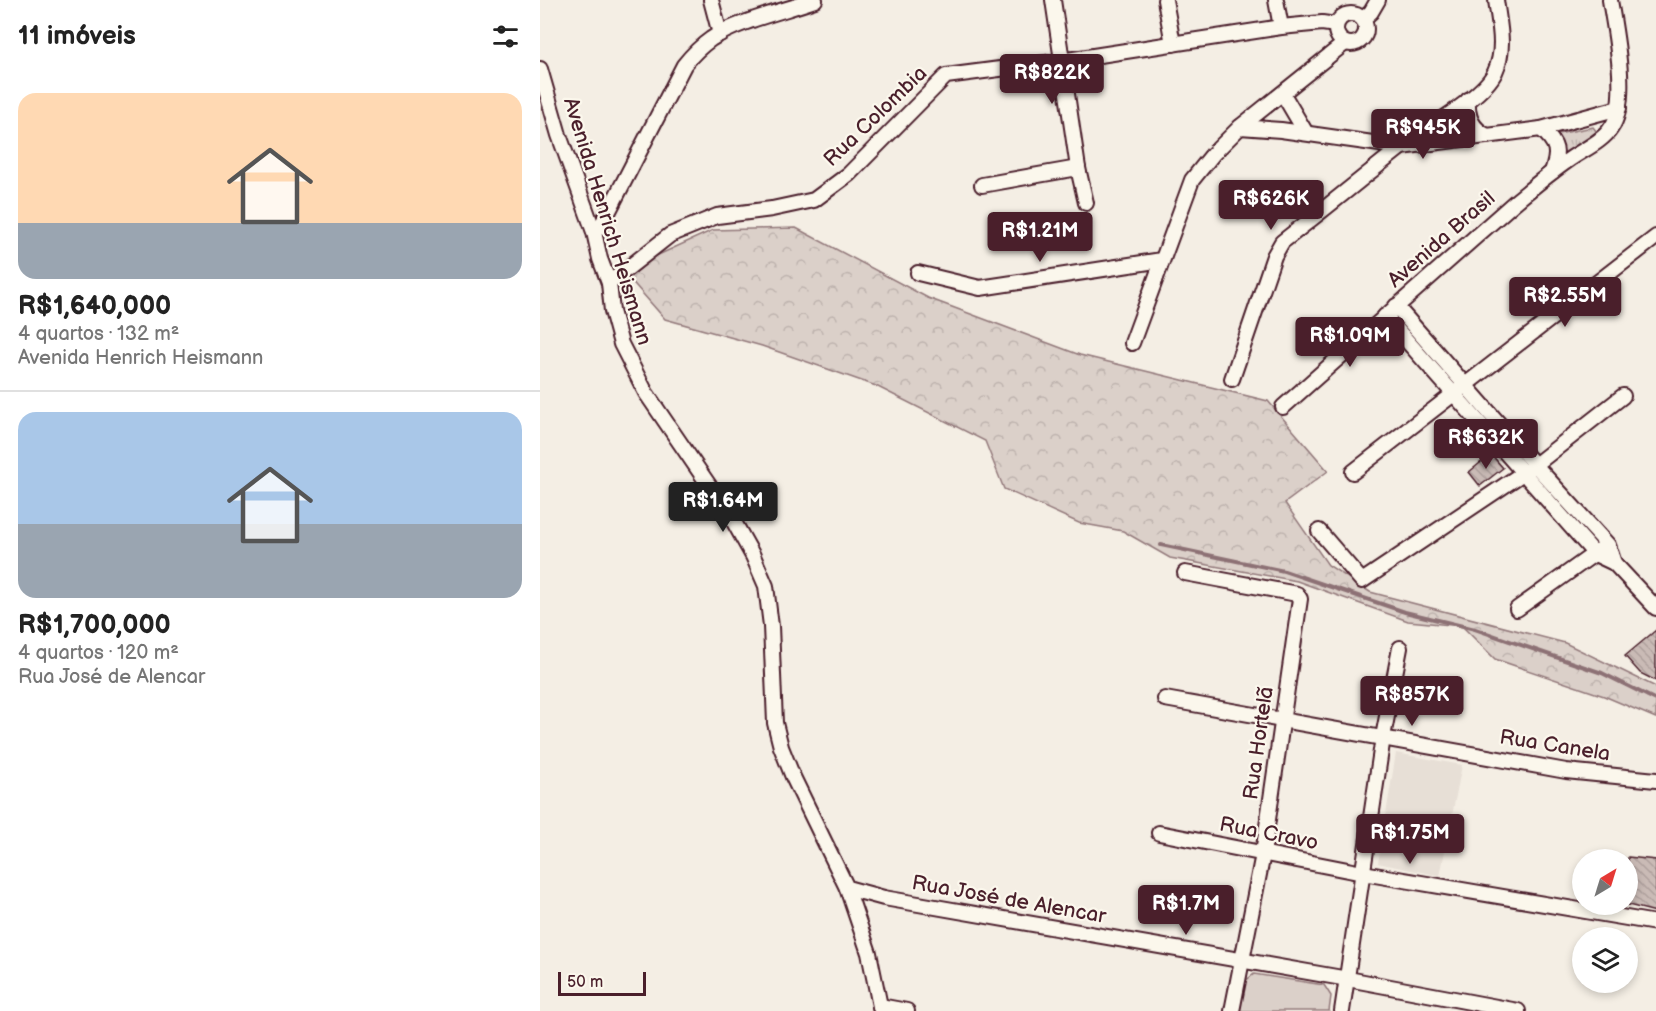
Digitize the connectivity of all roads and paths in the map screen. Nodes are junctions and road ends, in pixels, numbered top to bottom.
1 (711, 0) edge
2 (815, 0) edge
3 (1053, 0) edge
4 (1166, 0) edge
5 (1276, 0) edge
6 (1378, 0) edge
7 (1496, 0) edge
8 (1610, 0) edge
9 (1363, 19) junction
10 (1336, 25) junction
11 (1281, 27) junction
12 (720, 34) junction
13 (1345, 43) junction
14 (1173, 44) junction
15 (1061, 61) junction
16 (540, 69) edge
17 (1283, 94) junction
18 (1468, 100) junction
19 (1618, 108) junction
20 (1240, 127) junction
21 (1541, 129) junction
22 (1306, 133) junction
23 (1487, 136) junction
24 (1401, 147) junction
25 (1078, 168) junction
26 (1552, 172) junction
27 (982, 185) dead end
28 (1086, 203) dead end
29 (594, 232) junction
30 (1656, 237) edge
31 (1162, 260) junction
32 (918, 273) dead end
33 (609, 283) junction
34 (1396, 306) junction
35 (1385, 316) junction
36 (1132, 343) dead end
37 (1232, 379) dead end
38 (1460, 389) junction
39 (1623, 396) dead end
40 (1283, 407) dead end
41 (1530, 469) junction
42 (1353, 472) dead end
43 (1558, 500) junction
44 (1319, 531) dead end
45 (1608, 545) junction
46 (1595, 554) junction
47 (1614, 563) junction
48 (1185, 573) dead end
49 (1656, 608) edge
50 (1518, 609) dead end
51 (1400, 648) dead end
52 (1165, 699) dead end
53 (1283, 719) junction
54 (1383, 737) junction
55 (1656, 780) edge
56 (1159, 833) dead end
57 (1263, 854) junction
58 (1363, 873) junction
59 (847, 888) junction
60 (1656, 923) edge
61 (1242, 962) junction
62 (1348, 979) junction
63 (880, 1009) edge
64 (907, 1011) edge
65 (1232, 1011) edge
66 (1342, 1011) edge
67 (1518, 1011) edge

1 - 12 street
2 - 12 street
3 - 15 street
4 - 14 street
5 - 11 street
6 - 9 street
7 - 18 street
8 - 19 street
9 - 10 street
9 - 13 street
10 - 11 street, Rua Colombia
10 - 13 street
11 - 14 street, Rua Colombia
12 - 29 street
13 - 17 street
14 - 15 street, Rua Colombia
15 - 25 street
15 - 33 street, Rua Colombia
16 - 29 street, Avenida Henrich Heismann
17 - 20 street
17 - 22 street
18 - 23 street
18 - 24 street
19 - 21 street
19 - 26 street, Avenida Brasil
20 - 22 street
20 - 31 street
21 - 23 street
21 - 26 street
22 - 24 street
23 - 24 street
24 - 37 street
25 - 27 street
25 - 28 street
26 - 34 street, Avenida Brasil
29 - 33 street, Avenida Henrich Heismann
30 - 38 street
31 - 32 street
31 - 36 street
33 - 59 street, Avenida Henrich Heismann
34 - 35 street
34 - 38 street, Avenida Brasil
35 - 38 street, Avenida Brasil
35 - 40 street
38 - 41 street, Avenida Brasil
38 - 42 street
39 - 41 street
41 - 43 street, Avenida Brasil
41 - 44 street
43 - 45 street, Avenida Brasil
43 - 46 street, Avenida Brasil
45 - 46 street
45 - 47 street, Avenida Brasil
46 - 47 street, Avenida Brasil
46 - 50 street
47 - 49 street, Avenida Brasil
48 - 53 street, Rua Hortelã
51 - 54 street
52 - 53 street, Rua Canela
53 - 54 street, Rua Canela
53 - 57 street, Rua Hortelã
54 - 55 street, Rua Canela
54 - 58 street
56 - 57 street, Rua Cravo
57 - 58 street, Rua Cravo
57 - 61 street, Rua Hortelã
58 - 60 street, Rua Cravo
58 - 62 street
59 - 61 street, Rua José de Alencar
59 - 63 street, Avenida Henrich Heismann
61 - 62 street, Rua José de Alencar
61 - 65 street, Rua Hortelã
62 - 66 street
62 - 67 street, Rua José de Alencar
63 - 64 street

